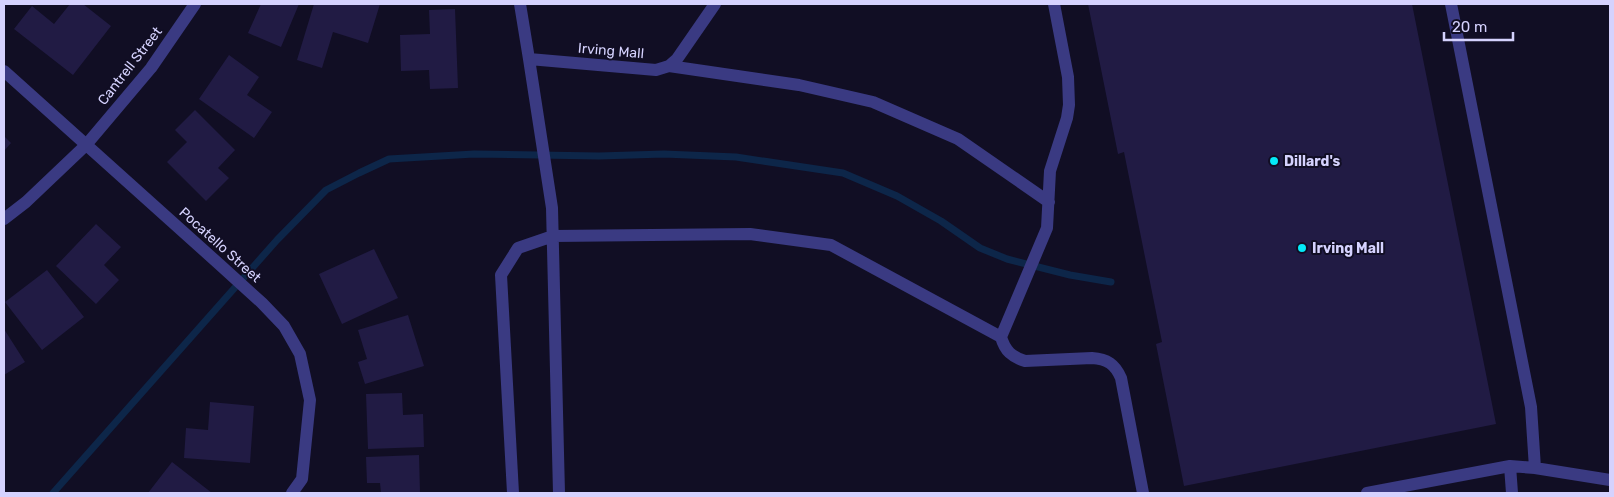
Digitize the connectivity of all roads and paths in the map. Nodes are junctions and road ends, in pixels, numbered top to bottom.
1 (195, 4) edge
2 (520, 4) edge
3 (715, 4) edge
4 (1054, 4) edge
5 (1451, 4) edge
6 (529, 59) junction
7 (669, 66) junction
8 (4, 71) edge
9 (86, 145) junction
10 (1048, 202) junction
11 (4, 219) edge
12 (553, 236) junction
13 (1001, 337) junction
14 (1510, 466) junction
15 (1535, 468) junction
16 (302, 479) junction
17 (1610, 480) edge
18 (292, 493) edge
19 (307, 493) edge
20 (513, 493) edge
21 (559, 493) edge
22 (1143, 493) edge
23 (1368, 493) edge
24 (1512, 493) edge

1 - 9 street, Cantrell Street
2 - 6 street
3 - 7 street
4 - 10 street
5 - 15 street
6 - 7 street, Irving Mall
6 - 12 street
7 - 10 street, Irving Mall
8 - 9 street, Pocatello Street
9 - 11 street, Cantrell Street
9 - 16 street, Pocatello Street
10 - 13 street
12 - 13 street
12 - 20 street
12 - 21 street
13 - 22 street
14 - 15 street
14 - 23 street
14 - 24 street
15 - 17 street
16 - 18 street, Pocatello Street
16 - 19 street

